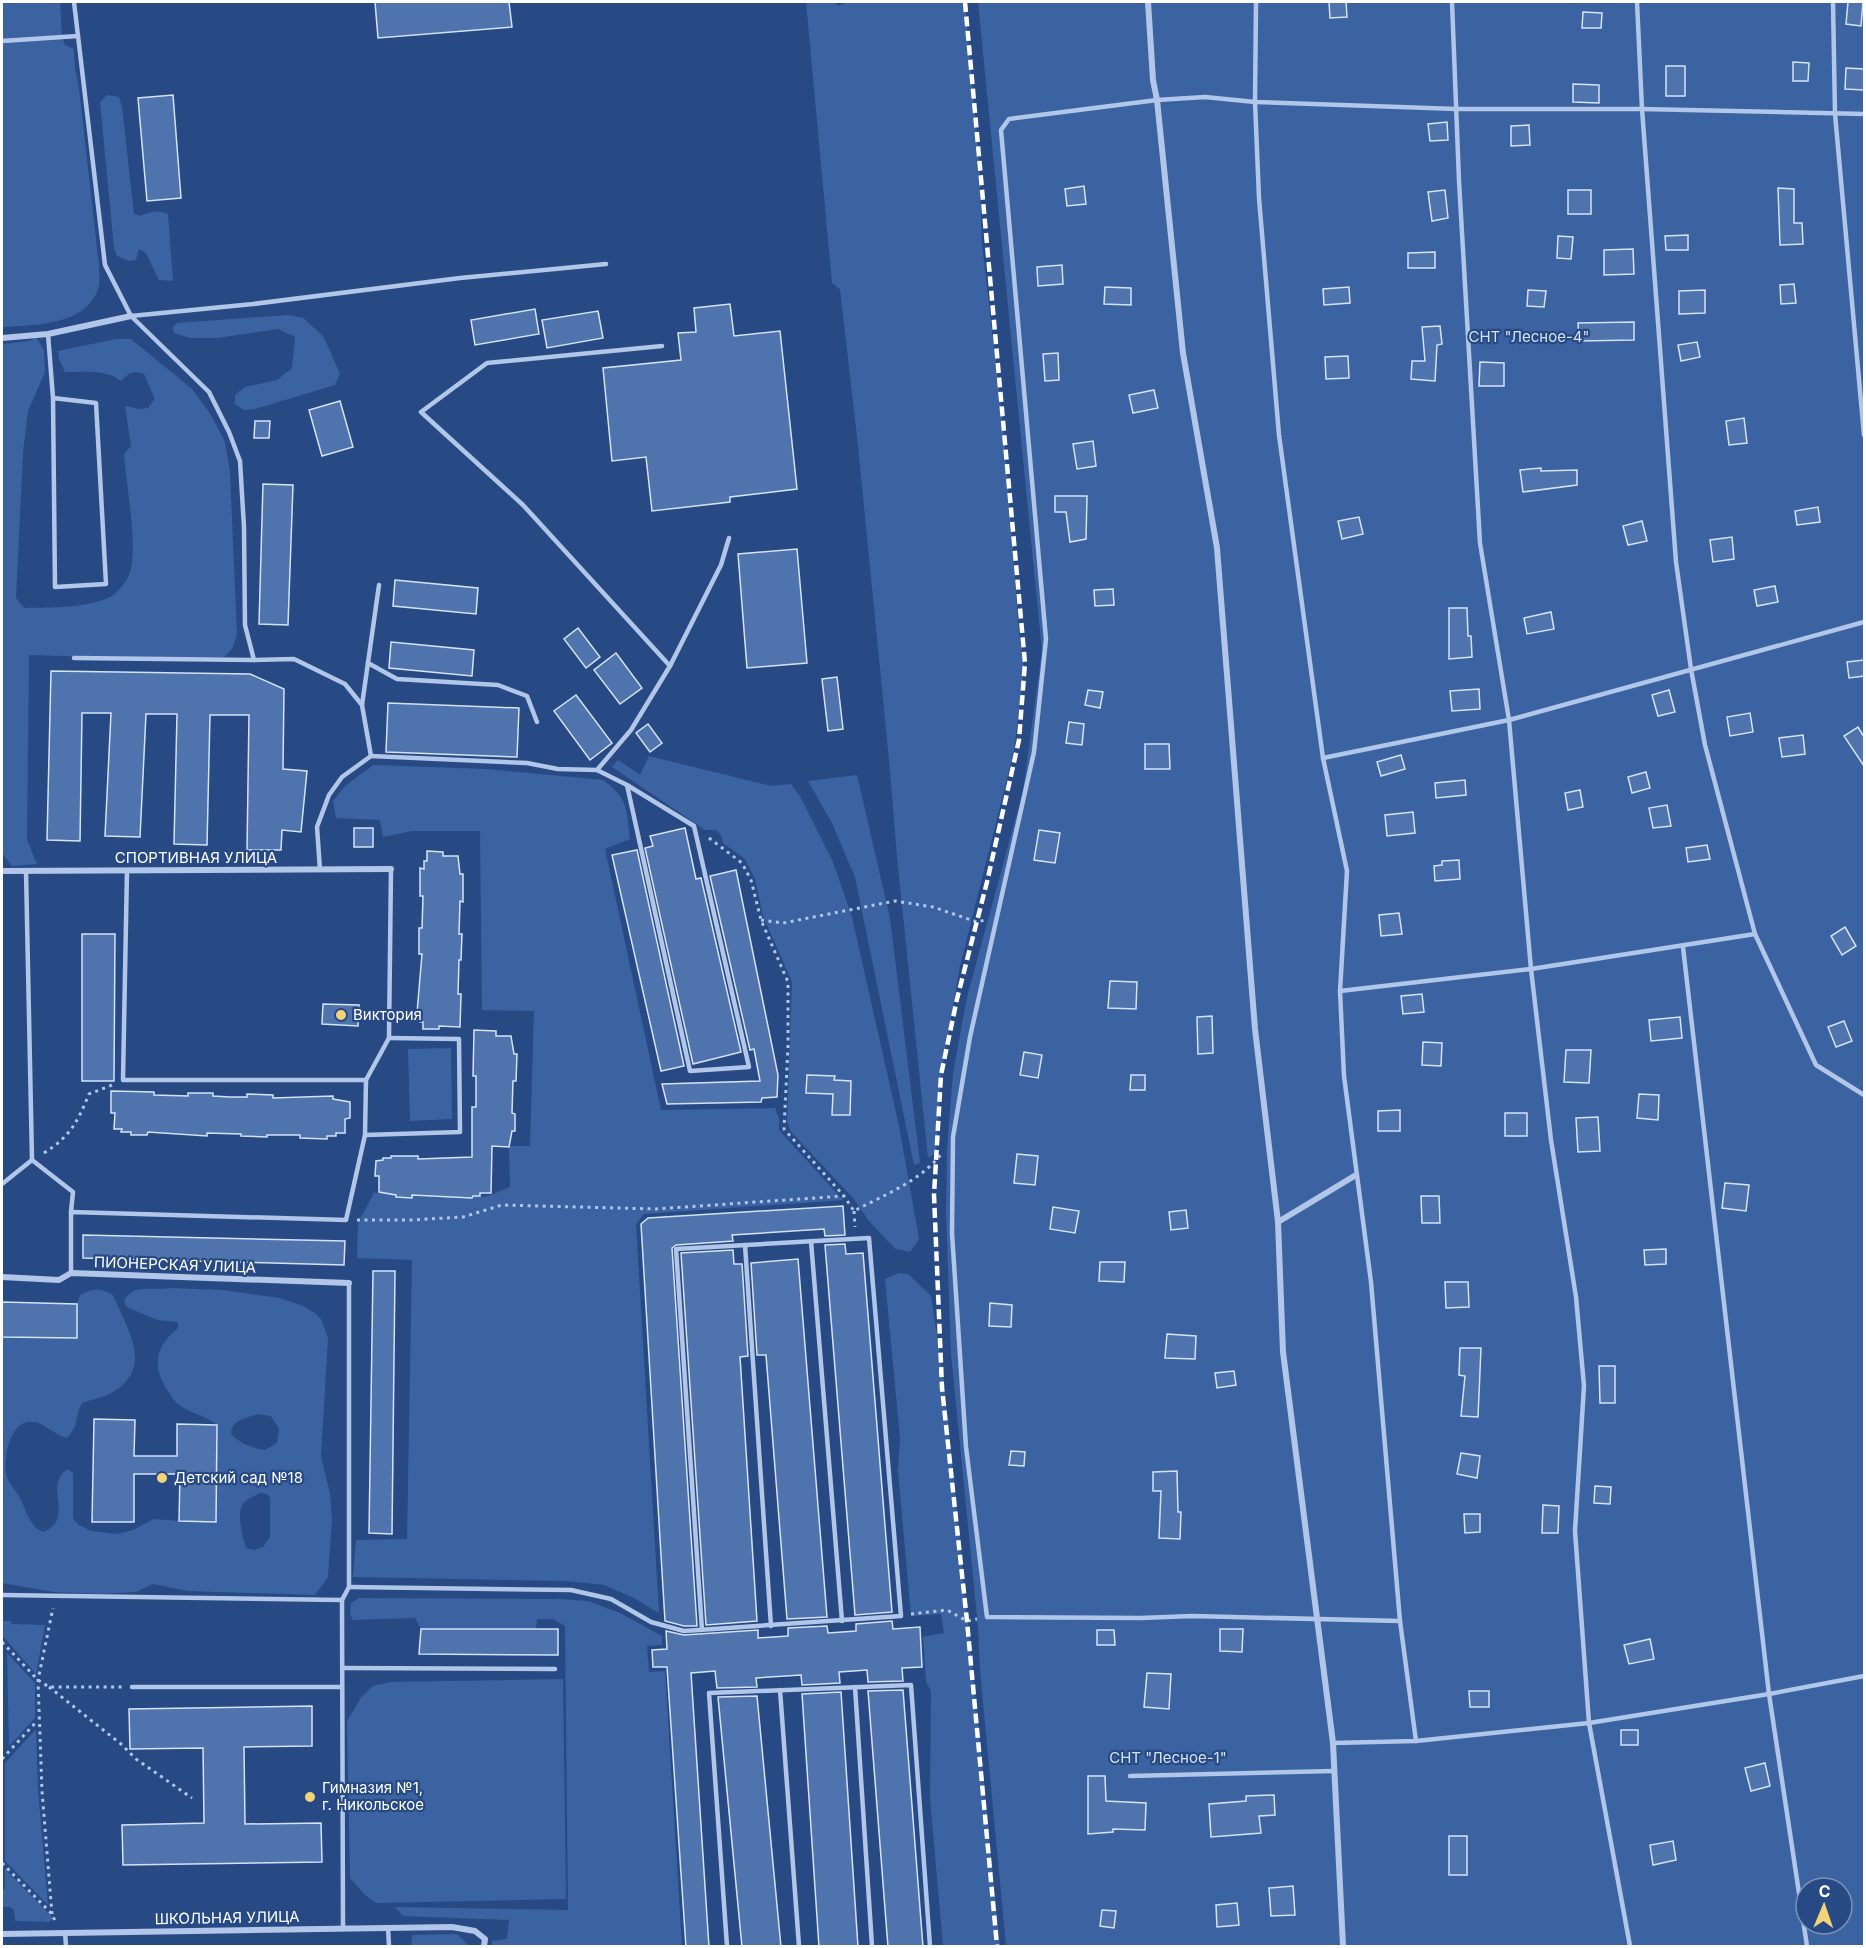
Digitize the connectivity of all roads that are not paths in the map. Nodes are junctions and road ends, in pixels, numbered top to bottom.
1 (74, 2) edge
2 (1148, 2) edge
3 (1256, 2) edge
4 (1452, 2) edge
5 (1636, 2) edge
6 (1833, 2) edge
7 (78, 36) junction
8 (2, 41) edge
9 (1157, 100) junction
10 (1255, 102) junction
11 (1457, 109) junction
12 (1642, 109) junction
13 (1835, 114) junction
14 (1864, 114) edge
15 (606, 264) dead end
16 (131, 316) junction
17 (48, 334) junction
18 (2, 338) edge
19 (662, 346) dead end
20 (53, 398) junction
21 (1864, 435) edge
22 (729, 538) dead end
23 (380, 585) dead end
24 (1864, 622) edge
25 (74, 658) dead end
26 (254, 660) junction
27 (368, 663) junction
28 (670, 666) junction
29 (1691, 669) junction
30 (362, 705) junction
31 (1509, 720) junction
32 (537, 722) dead end
33 (371, 756) junction
34 (1323, 758) junction
35 (597, 770) junction
36 (627, 785) junction
37 (391, 869) joint
38 (127, 870) junction
39 (320, 870) junction
40 (2, 871) edge
41 (26, 871) junction
42 (1755, 934) junction
43 (1683, 947) junction
44 (1531, 969) junction
45 (1340, 991) junction
46 (389, 1038) junction
47 (366, 1080) junction
48 (1864, 1095) edge
49 (365, 1135) junction
50 (32, 1160) junction
51 (1356, 1174) junction
52 (2, 1184) edge
53 (71, 1212) junction
54 (1278, 1222) junction
55 (811, 1241) junction
56 (744, 1245) junction
57 (71, 1273) junction
58 (2, 1277) edge
59 (349, 1283) joint
60 (349, 1587) junction
61 (2, 1595) edge
62 (342, 1600) junction
63 (1318, 1618) junction
64 (842, 1620) junction
65 (1400, 1621) junction
66 (771, 1626) junction
67 (702, 1630) junction
68 (342, 1668) junction
69 (555, 1669) dead end
70 (1864, 1676) edge
71 (132, 1687) road end
72 (342, 1687) junction
73 (855, 1687) junction
74 (780, 1690) junction
75 (1769, 1694) junction
76 (1589, 1723) junction
77 (1416, 1741) junction
78 (1333, 1743) junction
79 (1333, 1772) junction
80 (1130, 1776) dead end
81 (343, 1928) junction
82 (388, 1928) junction
83 (65, 1932) junction
84 (2, 1934) edge
85 (66, 1947) edge
86 (389, 1947) edge
87 (484, 1947) edge
88 (727, 1947) edge
89 (800, 1947) edge
90 (872, 1947) edge
91 (930, 1947) edge
92 (1343, 1947) edge
93 (1630, 1947) edge
94 (1807, 1947) edge

1 - 7 lane
2 - 9 street
3 - 10 lane
4 - 11 lane
5 - 12 lane
6 - 13 lane
7 - 8 lane
7 - 16 lane
9 - 10 lane
9 - 54 street
9 - 63 lane
10 - 11 lane
10 - 34 lane
11 - 12 lane
11 - 31 lane
12 - 13 lane
12 - 29 lane
13 - 14 lane
13 - 21 lane
15 - 16 lane
16 - 17 street
16 - 26 lane
17 - 18 street
17 - 20 lane
19 - 28 lane
20 - 20 lane
22 - 28 lane
23 - 27 lane
24 - 29 lane
25 - 26 lane
26 - 30 lane
27 - 30 lane
27 - 32 lane
28 - 35 lane
29 - 31 lane
29 - 42 lane
30 - 33 lane
31 - 34 lane
31 - 44 lane
33 - 35 lane
33 - 39 lane
34 - 45 lane
35 - 36 lane
36 - 36 lane
37 - 39 street, СПОРТИВНАЯ УЛИЦА
37 - 46 lane
38 - 39 street, СПОРТИВНАЯ УЛИЦА
38 - 41 street, СПОРТИВНАЯ УЛИЦА
38 - 47 lane
40 - 41 street, СПОРТИВНАЯ УЛИЦА
41 - 50 lane
42 - 43 lane
42 - 48 lane
43 - 44 lane
43 - 75 lane
44 - 45 lane
44 - 76 lane
45 - 51 lane
46 - 47 lane
46 - 49 lane
47 - 49 lane
49 - 53 lane
50 - 52 lane
50 - 53 lane
51 - 54 street
51 - 65 lane
53 - 57 lane
54 - 63 street
55 - 56 lane
55 - 64 lane
55 - 64 lane
56 - 66 lane
56 - 67 lane
57 - 58 street, ПИОНЕРСКАЯ УЛИЦА
57 - 59 street, ПИОНЕРСКАЯ УЛИЦА
59 - 60 lane
60 - 62 lane
60 - 67 lane
61 - 62 lane
62 - 68 lane
63 - 65 lane
63 - 78 street
64 - 66 lane
65 - 77 lane
66 - 67 lane
68 - 69 lane
68 - 72 lane
70 - 75 lane
71 - 72 lane
72 - 81 lane
73 - 74 lane
73 - 90 lane
73 - 91 lane
74 - 88 lane
74 - 89 lane
75 - 76 lane
75 - 94 lane
76 - 77 lane
76 - 93 lane
77 - 78 lane
78 - 79 street
79 - 80 lane
79 - 92 street
81 - 82 street, ШКОЛЬНАЯ УЛИЦА
81 - 83 street, ШКОЛЬНАЯ УЛИЦА
82 - 86 lane
82 - 87 street, ШКОЛЬНАЯ УЛИЦА
83 - 84 street, ШКОЛЬНАЯ УЛИЦА
83 - 85 lane

